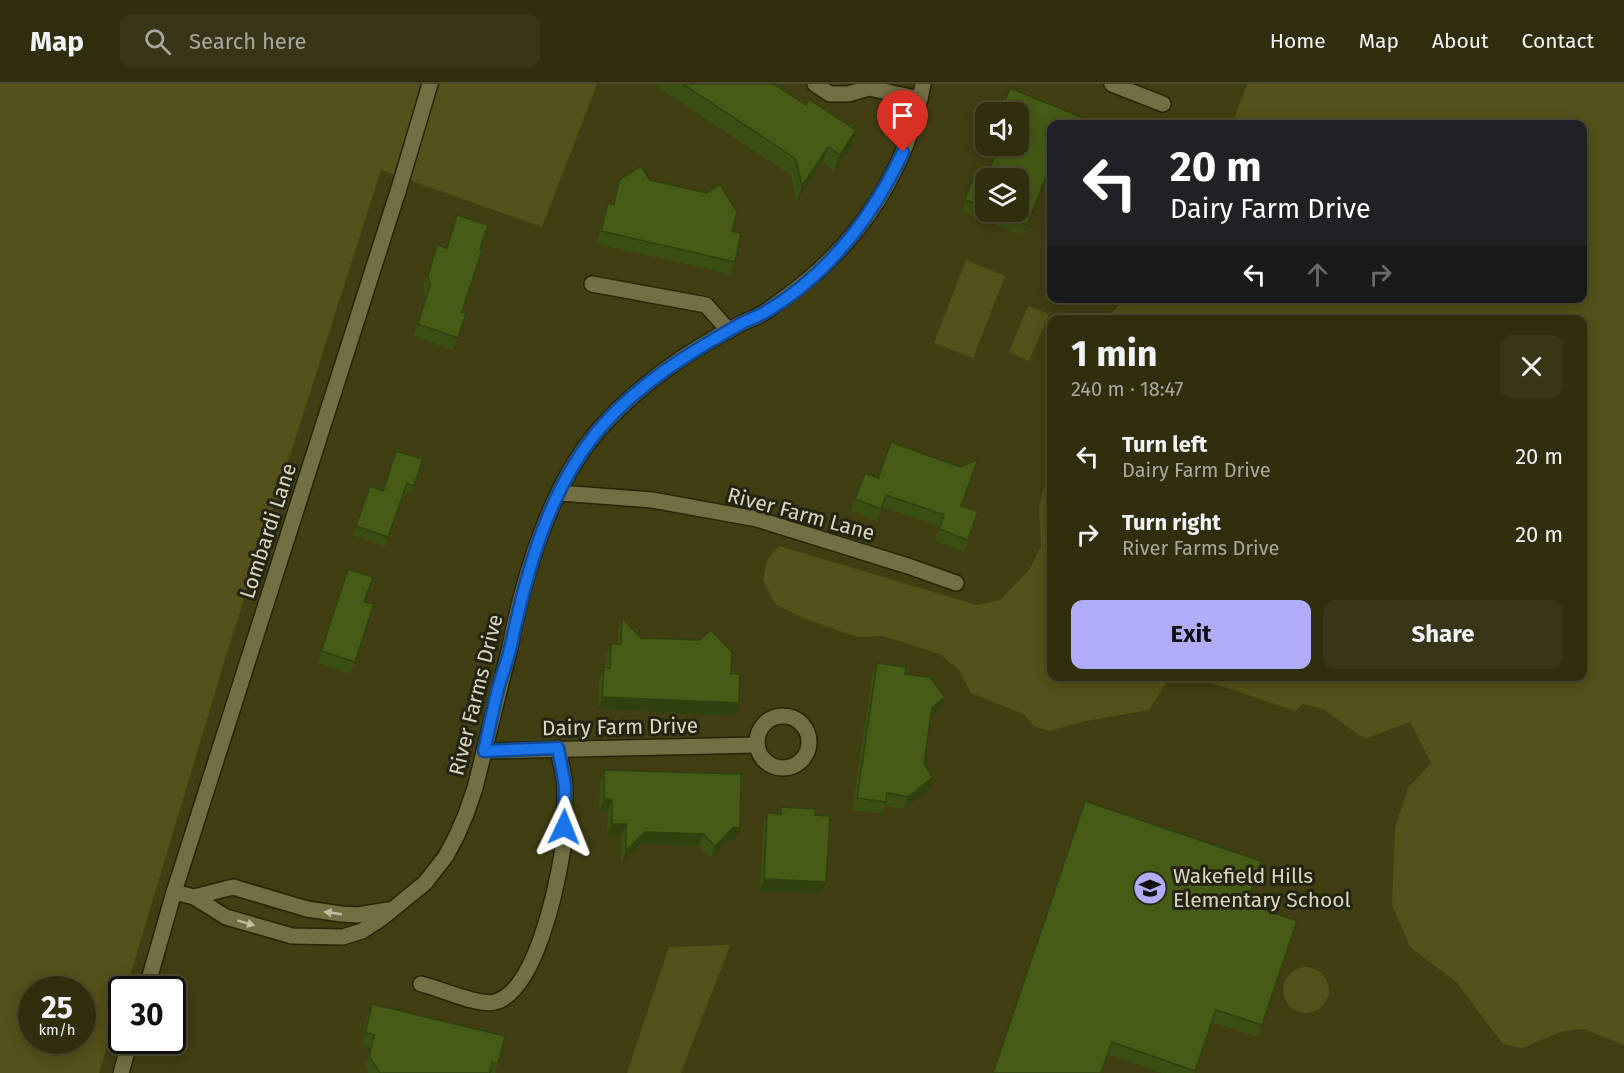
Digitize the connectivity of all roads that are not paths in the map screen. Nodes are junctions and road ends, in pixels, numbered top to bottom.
1 (430, 84) edge
2 (815, 84) edge
3 (1112, 84) edge
4 (869, 86) edge
5 (921, 92) edge
6 (1163, 104) dead end
7 (592, 284) dead end
8 (729, 331) junction
9 (560, 493) junction
10 (956, 583) dead end
11 (757, 745) dead end
12 (558, 748) junction
13 (484, 751) junction
14 (174, 892) junction
15 (194, 897) junction
16 (391, 910) junction
17 (150, 976) edge
18 (420, 984) dead end
19 (126, 1054) edge
20 (121, 1073) edge

1 - 14 street, Lombardi Lane
2 - 4 street
3 - 6 street
4 - 5 street
5 - 8 street, River Farms Drive
7 - 8 street
8 - 9 street, River Farms Drive
9 - 10 street, River Farm Lane
9 - 13 street, River Farms Drive
11 - 12 street, Dairy Farm Drive
12 - 13 street, Dairy Farm Drive
12 - 18 street
13 - 16 street, River Farms Drive
14 - 15 street, River Farms Drive
14 - 17 street, Lombardi Lane
16 -> 15 street, River Farms Drive
15 -> 16 street, River Farms Drive
19 - 20 street

